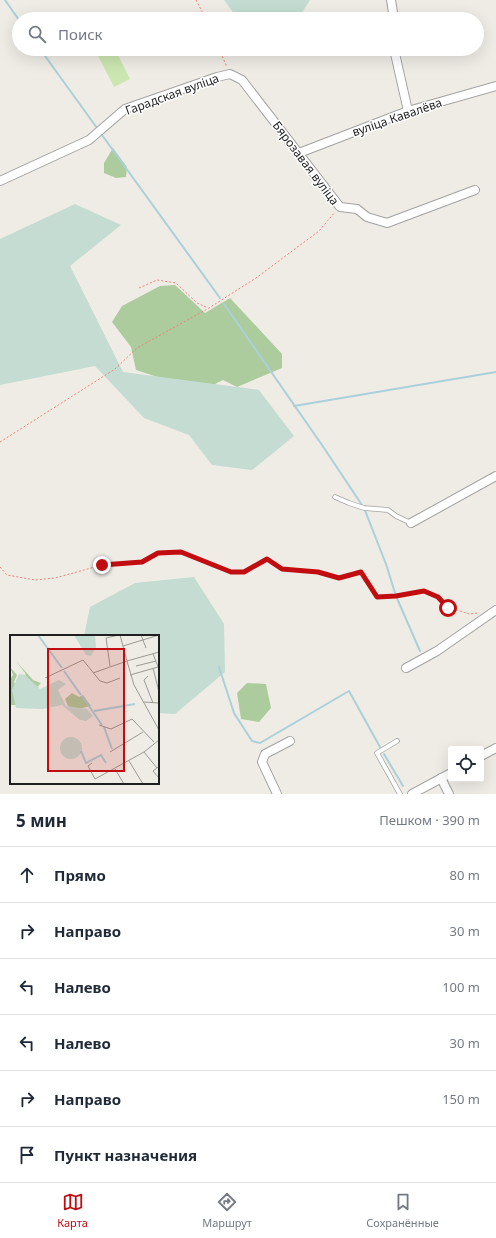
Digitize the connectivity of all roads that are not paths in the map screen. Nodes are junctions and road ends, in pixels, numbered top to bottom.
1 (391, 0) edge
2 (393, 12) edge
3 (396, 56) edge
4 (242, 80) joint
5 (496, 86) edge
6 (408, 112) junction
7 (299, 153) junction
8 (0, 181) edge
9 (475, 190) dead end
10 (496, 476) edge
11 (335, 497) dead end
12 (411, 523) joint
13 (494, 611) edge
14 (406, 668) dead end
15 (290, 741) dead end
16 (397, 741) dead end
17 (496, 748) edge
18 (484, 754) edge
19 (448, 774) edge
20 (441, 778) junction
21 (277, 794) edge
22 (400, 794) edge
23 (412, 794) edge
24 (449, 794) edge

1 - 2 street
3 - 6 street
4 - 7 street, Бярозавая вуліца
4 - 8 street, Гарадская вуліца
5 - 6 street, вуліца Кавалёва
6 - 7 street, вуліца Кавалёва
7 - 9 street, Бярозавая вуліца
10 - 12 street
11 - 12 lane
13 - 14 street
15 - 21 street
16 - 22 lane
17 - 18 street
19 - 20 street
20 - 23 street
20 - 24 street

